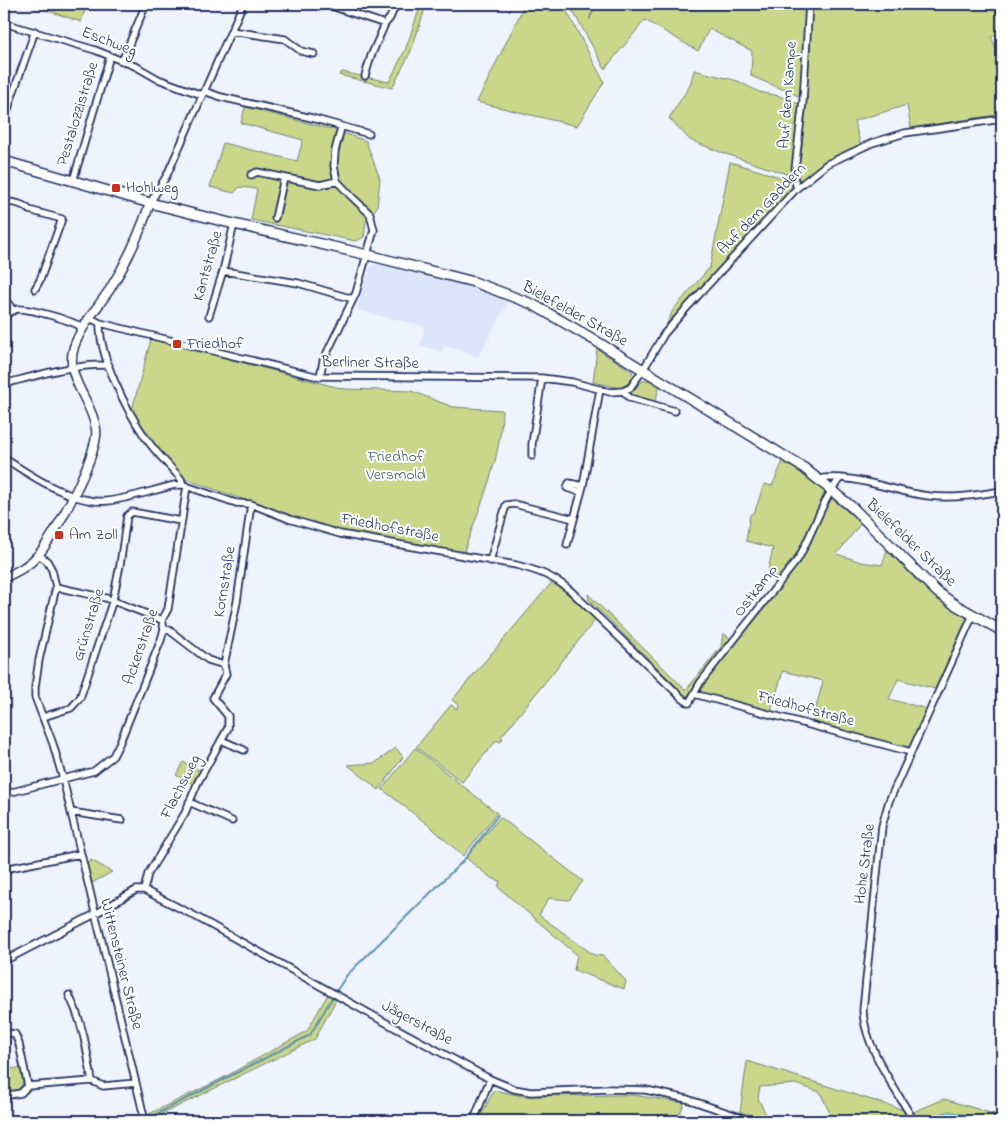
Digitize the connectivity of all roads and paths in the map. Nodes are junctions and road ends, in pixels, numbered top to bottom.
1 (146, 4) edge
2 (243, 4) edge
3 (325, 4) edge
4 (396, 4) edge
5 (809, 4) edge
6 (4, 23) edge
7 (385, 24) junction
8 (35, 31) junction
9 (232, 31) junction
10 (314, 54) dead end
11 (110, 56) junction
12 (122, 61) junction
13 (365, 76) dead end
14 (203, 93) junction
15 (1002, 119) edge
16 (4, 125) edge
17 (341, 128) junction
18 (369, 134) dead end
19 (4, 161) edge
20 (251, 175) dead end
21 (284, 178) junction
22 (73, 180) junction
23 (338, 181) junction
24 (797, 188) junction
25 (4, 202) edge
26 (150, 203) junction
27 (275, 218) dead end
28 (234, 224) junction
29 (368, 255) junction
30 (223, 271) junction
31 (35, 289) dead end
32 (4, 300) edge
33 (353, 300) junction
34 (13, 311) junction
35 (4, 316) edge
36 (208, 316) dead end
37 (90, 318) junction
38 (100, 323) junction
39 (83, 328) junction
40 (109, 365) junction
41 (72, 367) junction
42 (643, 370) junction
43 (320, 377) junction
44 (542, 378) junction
45 (4, 384) edge
46 (600, 389) junction
47 (623, 392) junction
48 (675, 411) dead end
49 (532, 456) dead end
50 (4, 458) edge
51 (840, 478) junction
52 (818, 479) junction
53 (185, 485) junction
54 (832, 489) junction
55 (1002, 492) edge
56 (73, 495) junction
57 (251, 504) junction
58 (574, 519) junction
59 (181, 521) junction
60 (567, 545) dead end
61 (39, 554) junction
62 (490, 561) junction
63 (4, 578) edge
64 (56, 587) junction
65 (113, 600) junction
66 (973, 615) junction
67 (162, 620) junction
68 (164, 629) junction
69 (1002, 631) edge
70 (224, 664) junction
71 (694, 694) junction
72 (689, 703) joint
73 (43, 717) junction
74 (221, 740) junction
75 (244, 750) dead end
76 (911, 752) junction
77 (63, 779) junction
78 (4, 794) edge
79 (189, 802) junction
80 (71, 812) junction
81 (122, 820) dead end
82 (232, 821) dead end
83 (80, 854) junction
84 (4, 869) edge
85 (144, 890) junction
86 (94, 914) junction
87 (4, 961) edge
88 (69, 995) dead end
89 (8, 1033) dead end
90 (490, 1078) junction
91 (92, 1081) junction
92 (136, 1083) junction
93 (28, 1086) junction
94 (4, 1096) edge
95 (1002, 1111) edge
96 (145, 1121) edge
97 (471, 1121) edge
98 (752, 1121) edge
99 (914, 1121) edge
100 (996, 1121) edge

1 - 12 street
2 - 9 street
3 - 7 street
4 - 7 street
5 - 24 street, Auf dem Kampe
6 - 8 street, Eschweg
7 - 13 street
8 - 11 street, Eschweg
8 - 16 street
9 - 10 street
9 - 14 street
11 - 12 street, Eschweg
11 - 22 street, Pestalozzistraße
12 - 14 street, Eschweg
14 - 17 street, Eschweg
14 - 26 street
15 - 24 street, Auf dem Gaddern
17 - 18 street, Eschweg
17 - 23 street
19 - 22 main road, Bielefelder Straße
20 - 21 street
21 - 23 street
21 - 27 street
22 - 26 main road, Bielefelder Straße
23 - 29 street
24 - 42 street, Auf dem Gaddern
25 - 31 street
26 - 28 main road, Bielefelder Straße
26 - 37 street
28 - 29 main road, Bielefelder Straße
28 - 30 street, Kantstraße
29 - 33 street
29 - 42 main road, Bielefelder Straße
30 - 33 street
30 - 36 street, Kantstraße
32 - 34 street
33 - 43 street
34 - 35 street
34 - 39 street
37 - 38 street, Berliner Straße
37 - 39 street
38 - 40 street
38 - 43 street, Berliner Straße
39 - 41 street
40 - 41 street
40 - 53 street
41 - 45 street
41 - 56 street
42 - 47 street
42 - 52 main road, Bielefelder Straße
43 - 44 street, Berliner Straße
44 - 46 street, Berliner Straße
44 - 49 street
46 - 47 street, Berliner Straße
46 - 58 street
47 - 48 street, Berliner Straße
50 - 56 street
51 - 52 street
51 - 54 street, Ostkamp
51 - 55 street
52 - 54 main road, Bielefelder Straße
53 - 56 street
53 - 57 street, Friedhofstraße
53 - 59 street, Ackerstraße
54 - 66 main road, Bielefelder Straße
54 - 71 street, Ostkamp
56 - 61 street
57 - 62 street, Friedhofstraße
57 - 70 street, Kornstraße
58 - 60 street
58 - 62 street
59 - 65 street, Grünstraße
59 - 67 street, Ackerstraße
61 - 63 street
61 - 64 street, Wittensteiner Straße
62 - 72 street, Friedhofstraße
64 - 65 street
64 - 73 street, Wittensteiner Straße
65 - 67 street
65 - 73 street, Grünstraße
66 - 69 main road, Bielefelder Straße
66 - 76 street, Hohe Straße
67 - 68 street, Ackerstraße
68 - 70 street
68 - 77 street, Ackerstraße
70 - 74 street, Flachsweg
71 - 72 street, Ostkamp
71 - 76 street, Friedhofstraße
73 - 77 street, Wittensteiner Straße
74 - 75 street
74 - 79 street, Flachsweg
76 - 99 street, Hohe Straße
77 - 78 street, Ackerstraße
77 - 80 street, Wittensteiner Straße
79 - 82 street
79 - 85 street, Flachsweg
80 - 81 street
80 - 83 street, Wittensteiner Straße
83 - 84 street
83 - 86 street, Wittensteiner Straße
85 - 86 street
85 - 90 street, Jägerstraße
86 - 87 street
86 - 92 street, Wittensteiner Straße
88 - 91 street
89 - 93 street
90 - 97 street
90 - 98 street, Jägerstraße
91 - 92 street
91 - 93 street
92 - 96 street, Wittensteiner Straße
93 - 94 street
95 - 100 street

